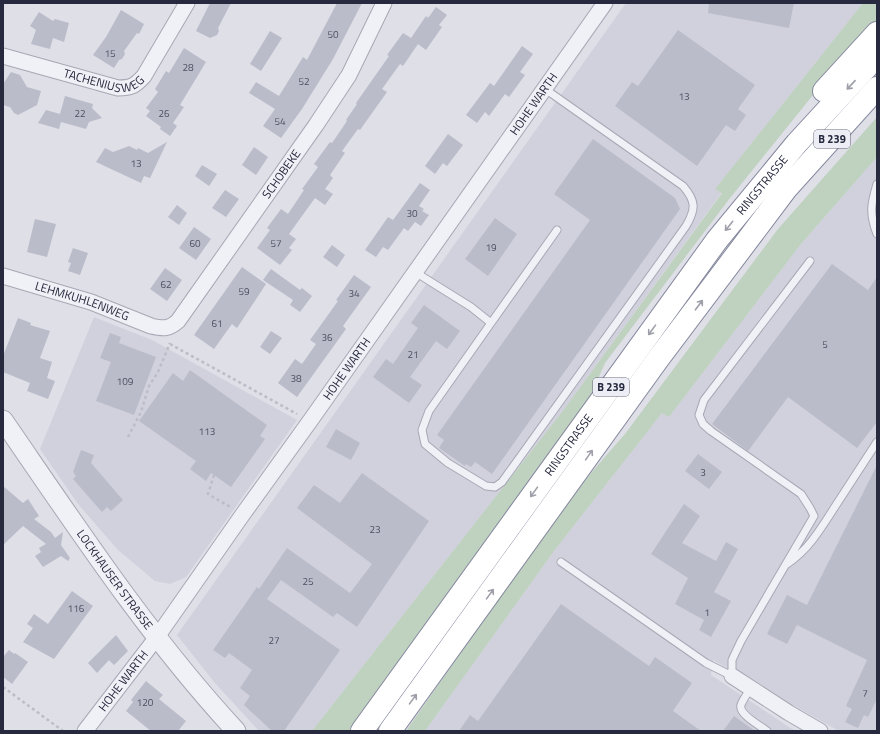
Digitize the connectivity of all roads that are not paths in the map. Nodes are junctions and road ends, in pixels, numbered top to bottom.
1 (188, 3) edge
2 (384, 3) edge
3 (605, 3) edge
4 (877, 33) edge
5 (3, 56) edge
6 (877, 56) edge
7 (877, 88) edge
8 (545, 89) junction
9 (877, 106) edge
10 (797, 143) junction
11 (877, 184) edge
12 (786, 189) junction
13 (557, 230) dead end
14 (877, 234) edge
15 (810, 261) dead end
16 (415, 272) junction
17 (3, 276) edge
18 (491, 323) junction
19 (161, 328) joint
20 (3, 420) edge
21 (877, 442) edge
22 (561, 562) dead end
23 (785, 566) junction
24 (157, 637) junction
25 (732, 676) junction
26 (751, 688) junction
27 (85, 731) edge
28 (236, 731) edge
29 (362, 731) edge
30 (390, 731) edge
31 (767, 731) edge
32 (820, 731) edge

1 - 5 street, TACHENIUSWEG
2 - 19 street, SCHOBEKE
3 - 8 street, HOHE WARTH
4 - 10 highway
6 -> 10 highway, RINGSTRASSE / B 239
7 - 12 highway, RINGSTRASSE / B 239
8 - 16 street, HOHE WARTH
8 - 18 lane
9 - 12 highway
10 -> 29 highway, RINGSTRASSE / B 239
11 - 14 lane
30 -> 12 highway, RINGSTRASSE / B 239
13 - 18 lane
15 - 23 lane
16 - 18 lane
16 - 24 street, HOHE WARTH
17 - 19 street, LEHMKUHLENWEG
20 - 24 street, LOCKHAUSER STRASSE
21 - 23 lane
22 - 25 lane
23 - 25 lane
24 - 27 street, HOHE WARTH
24 - 28 street, LOCKHAUSER STRASSE
25 - 26 street
26 - 31 lane
26 - 32 street

